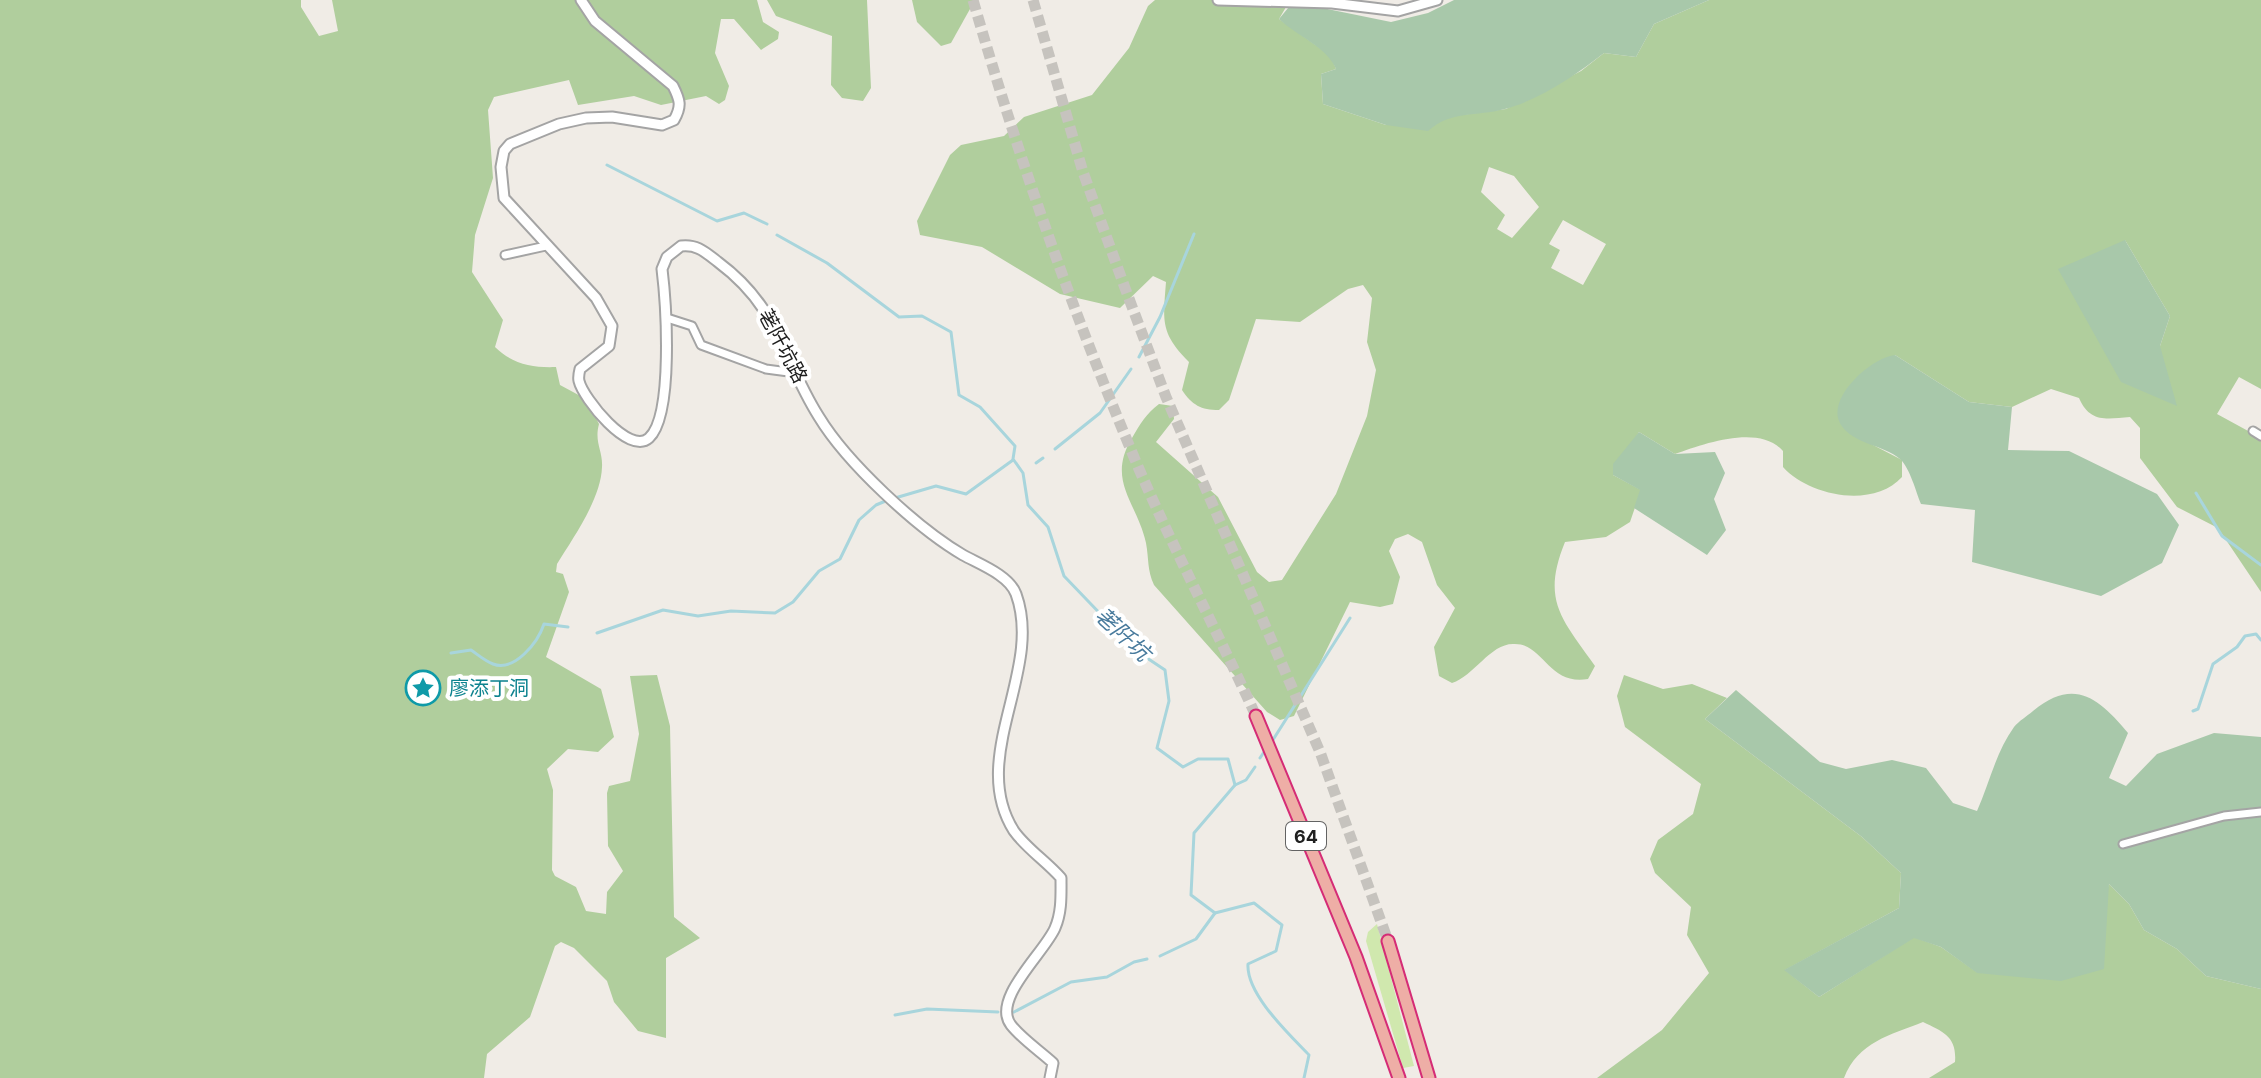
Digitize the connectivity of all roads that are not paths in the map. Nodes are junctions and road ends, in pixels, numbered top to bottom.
1 (581, 0) edge
2 (1218, 0) edge
3 (1437, 0) edge
4 (546, 246) junction
5 (505, 255) dead end
6 (667, 318) junction
7 (798, 373) junction
8 (1256, 716) tunnel mouth
9 (2261, 812) edge
10 (2123, 844) dead end
11 (1388, 941) tunnel mouth
12 (1050, 1078) edge
13 (1399, 1078) edge
14 (1429, 1078) edge

1 - 4 street, 荖阡坑路
2 - 3 street
4 - 5 street
4 - 6 street, 荖阡坑路
6 - 7 street
6 - 7 street, 荖阡坑路
7 - 12 street, 荖阡坑路
8 - 13 highway, 64
9 - 10 street
11 - 14 highway

